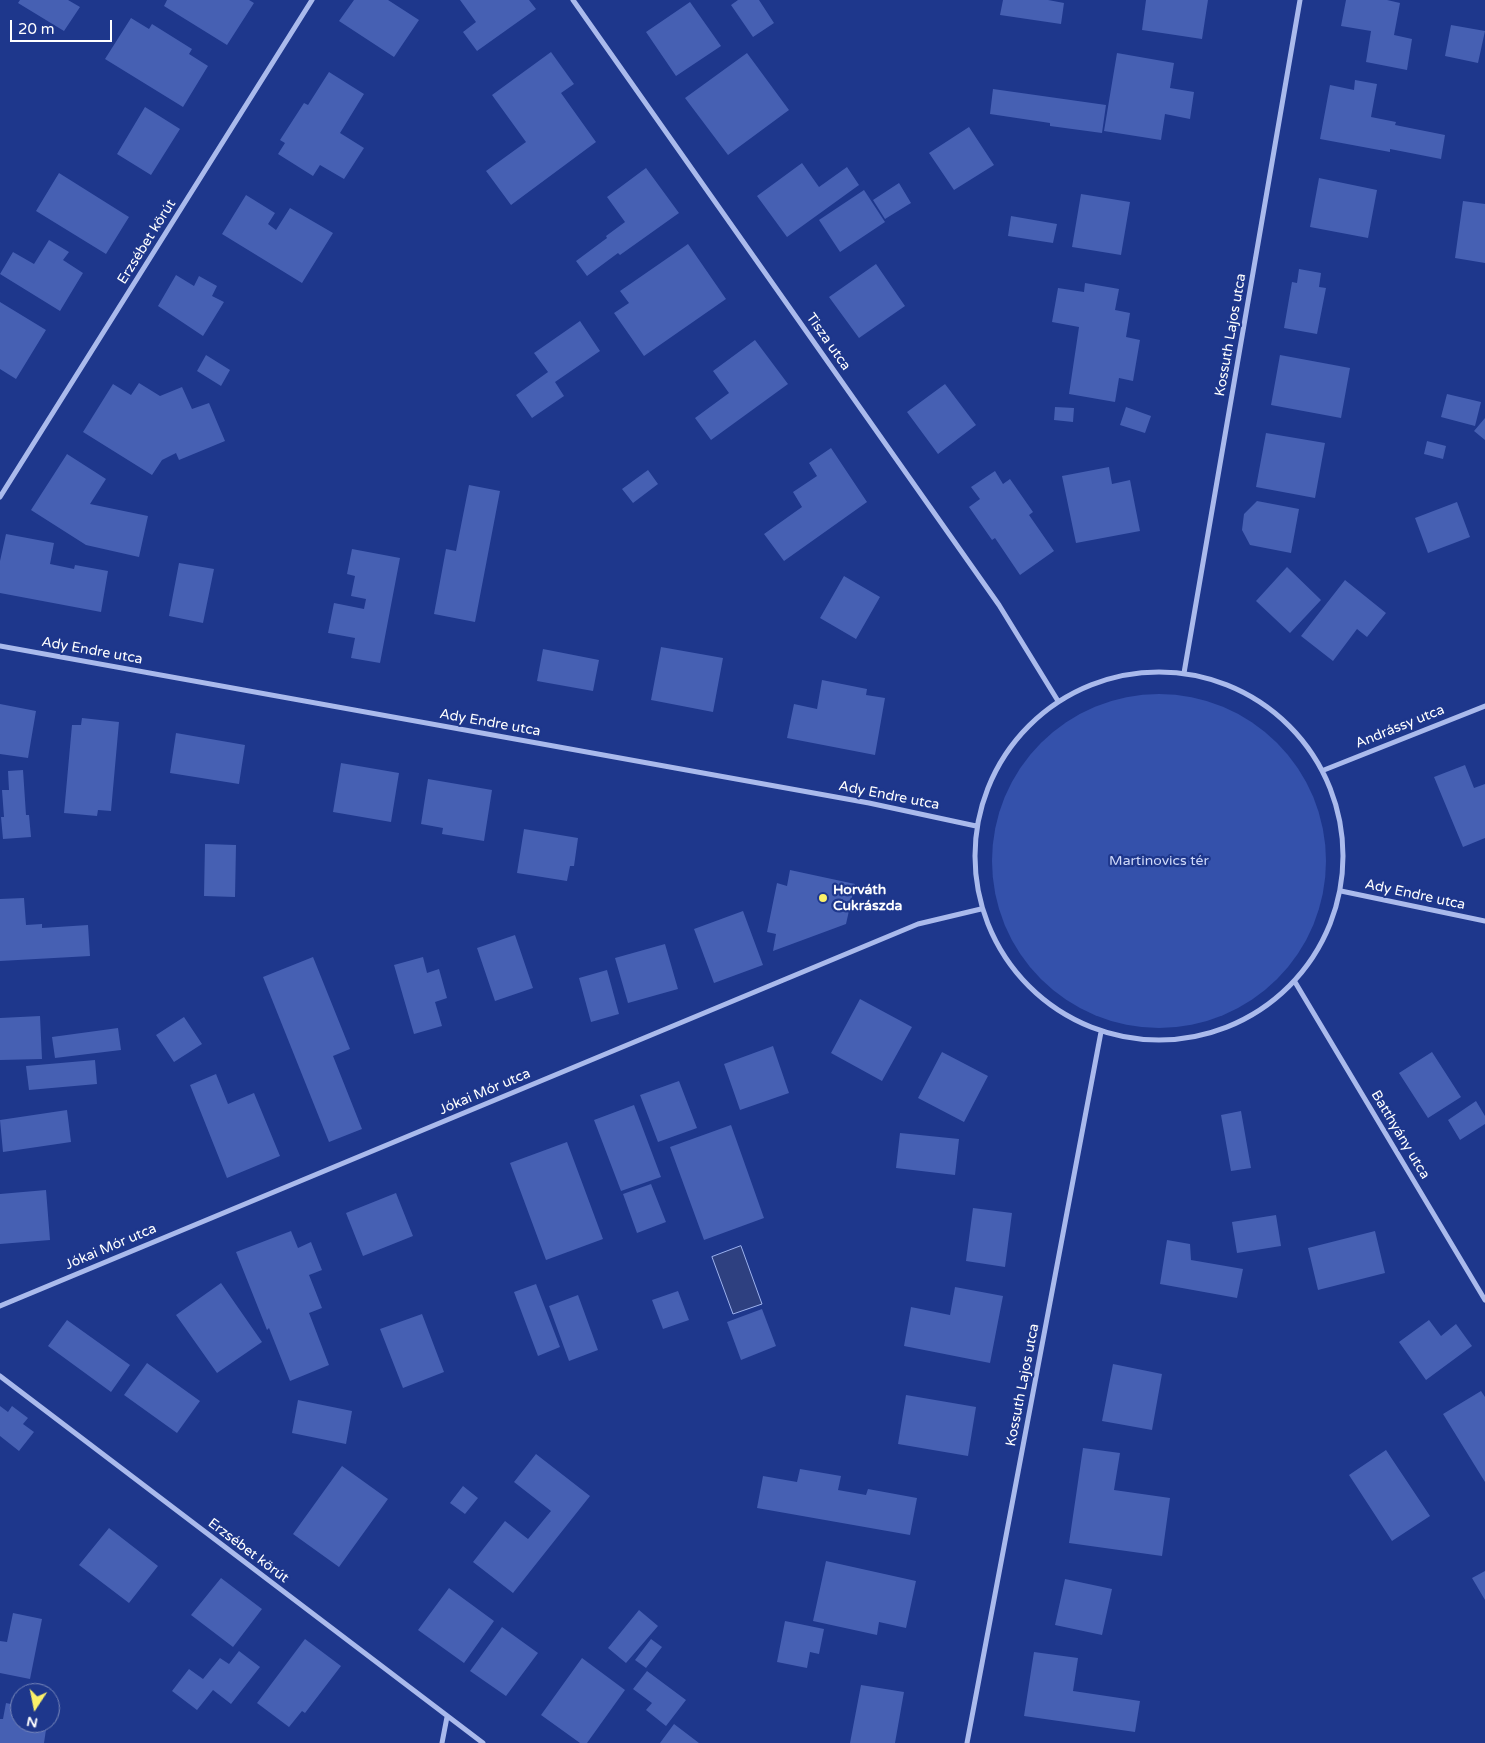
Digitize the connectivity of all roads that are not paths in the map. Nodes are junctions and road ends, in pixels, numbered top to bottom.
1 (312, 0) edge
2 (573, 0) edge
3 (1300, 0) edge
4 (0, 497) edge
5 (0, 646) edge
6 (1184, 673) junction
7 (1058, 701) junction
8 (1485, 706) edge
9 (1324, 770) junction
10 (976, 826) junction
11 (1341, 891) junction
12 (981, 909) junction
13 (1485, 921) edge
14 (1295, 982) junction
15 (1101, 1032) junction
16 (1485, 1300) edge
17 (0, 1306) edge
18 (0, 1376) edge
19 (447, 1717) junction
20 (442, 1743) edge
21 (483, 1743) edge
22 (967, 1743) edge

1 - 4 street, Erzsébet körút
2 - 7 street, Tisza utca
3 - 6 street, Kossuth Lajos utca
5 - 10 street, Ady Endre utca
6 - 7 street
6 - 9 street
7 - 10 street
8 - 9 street, Andrássy utca
9 - 11 street
10 - 12 street
11 - 13 street, Ady Endre utca
11 - 14 street
12 - 15 street
12 - 17 street, Jókai Mór utca
14 - 15 street
14 - 16 street, Batthyány utca
15 - 22 street, Kossuth Lajos utca
18 - 19 street, Erzsébet körút
19 - 20 street
19 - 21 street, Erzsébet körút

